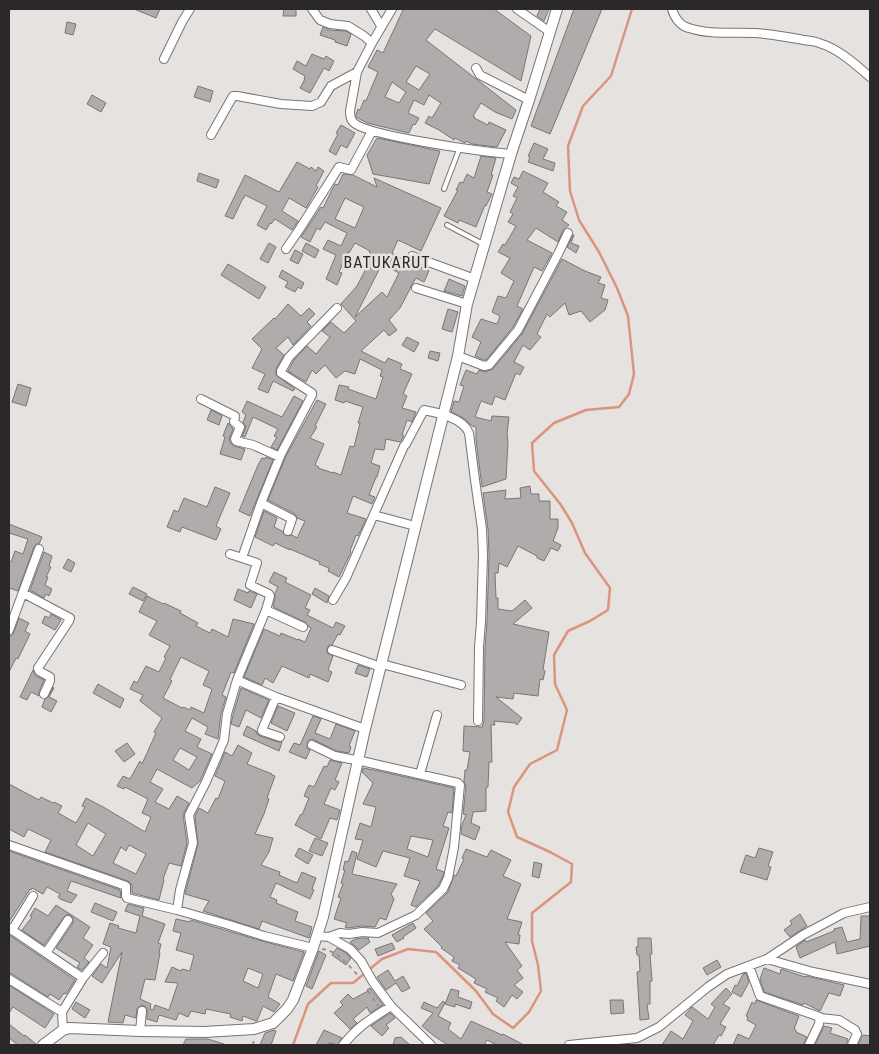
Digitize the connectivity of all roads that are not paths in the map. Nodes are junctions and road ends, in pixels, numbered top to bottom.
1 (190, 9) edge
2 (312, 9) edge
3 (371, 9) edge
4 (392, 9) edge
5 (517, 9) edge
6 (557, 9) edge
7 (672, 9) edge
8 (381, 26) junction
9 (550, 32) junction
10 (372, 43) junction
11 (164, 59) dead end
12 (476, 68) dead end
13 (357, 72) junction
14 (870, 77) edge
15 (529, 100) junction
16 (372, 131) junction
17 (211, 135) dead end
18 (460, 147) junction
19 (511, 154) junction
20 (444, 189) dead end
21 (447, 225) dead end
22 (568, 233) dead end
23 (485, 245) junction
24 (286, 248) dead end
25 (412, 256) dead end
26 (475, 279) junction
27 (416, 288) dead end
28 (468, 304) junction
29 (337, 308) dead end
30 (458, 356) junction
31 (201, 399) dead end
32 (443, 414) junction
33 (280, 457) junction
34 (261, 504) junction
35 (374, 515) junction
36 (415, 526) junction
37 (288, 531) dead end
38 (39, 549) dead end
39 (230, 554) dead end
40 (242, 558) junction
41 (23, 593) junction
42 (333, 600) dead end
43 (266, 610) junction
44 (303, 628) dead end
45 (9, 630) edge
46 (332, 650) dead end
47 (381, 665) junction
48 (237, 680) junction
49 (461, 685) dead end
50 (44, 694) dead end
51 (276, 697) junction
52 (437, 715) dead end
53 (478, 721) dead end
54 (365, 729) junction
55 (280, 737) dead end
56 (312, 746) dead end
57 (357, 760) junction
58 (420, 774) junction
59 (9, 844) edge
60 (33, 896) dead end
61 (870, 907) edge
62 (177, 910) junction
63 (68, 920) dead end
64 (10, 929) edge
65 (317, 936) junction
66 (330, 937) junction
67 (313, 948) junction
68 (46, 953) junction
69 (103, 953) dead end
70 (767, 959) junction
71 (749, 966) junction
72 (83, 978) junction
73 (9, 979) edge
74 (870, 984) edge
75 (391, 1006) junction
76 (142, 1011) dead end
77 (62, 1012) junction
78 (820, 1018) junction
79 (63, 1030) junction
80 (140, 1031) junction
81 (636, 1042) edge
82 (43, 1045) edge
83 (343, 1045) edge
84 (431, 1045) edge
85 (569, 1045) edge
86 (808, 1045) edge
87 (852, 1045) edge

1 - 11 street
2 - 10 street
3 - 8 street
4 - 8 street
5 - 9 street
6 - 9 street
7 - 14 street
8 - 10 street
9 - 15 street
10 - 13 street
12 - 15 street
13 - 16 street
13 - 17 street
15 - 19 street
16 - 18 street
16 - 24 street
18 - 19 street
18 - 20 lane
19 - 23 street
21 - 23 lane
22 - 30 street
23 - 26 street
25 - 26 street
26 - 28 street
27 - 28 street
28 - 30 street
29 - 33 street
30 - 32 street
31 - 33 street
32 - 35 street
32 - 36 street
32 - 53 street
33 - 34 street
34 - 37 street
34 - 40 street
35 - 36 street
35 - 42 street
36 - 47 street
38 - 41 street
39 - 40 street
40 - 43 street
41 - 45 street
41 - 50 street
43 - 44 street
43 - 48 street
46 - 47 street
47 - 49 street
47 - 54 street
48 - 51 street
48 - 62 street
51 - 54 street
51 - 55 street
52 - 58 street
54 - 57 street
56 - 57 street
57 - 58 street
57 - 65 street
58 - 66 street
59 - 62 street
60 - 64 street
61 - 70 street
62 - 67 street
63 - 68 street
64 - 68 street
65 - 66 street
65 - 67 street
66 - 75 street
67 - 80 street
68 - 72 street
69 - 72 street
70 - 71 street
70 - 74 street
71 - 78 street
71 - 81 street
72 - 77 street
73 - 77 street
75 - 83 street
75 - 84 street
76 - 80 street
77 - 79 street
78 - 86 street
78 - 87 street
79 - 80 street
79 - 82 street
81 - 85 street

